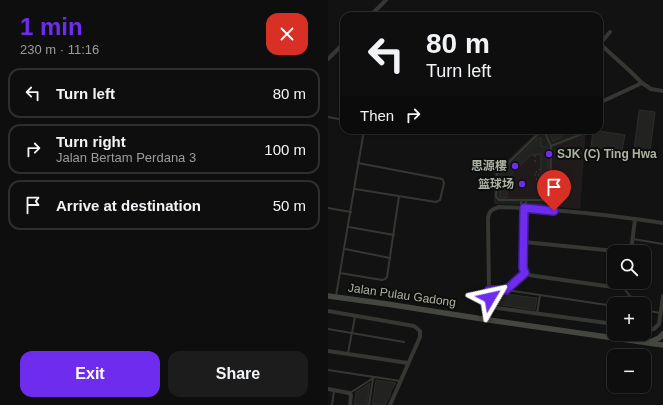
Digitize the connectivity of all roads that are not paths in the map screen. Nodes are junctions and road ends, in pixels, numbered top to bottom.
1 (386, 0) edge
2 (374, 12) edge
3 (610, 32) dead end
4 (603, 40) edge
5 (340, 47) edge
6 (603, 48) edge
7 (328, 59) edge
8 (642, 83) junction
9 (663, 91) edge
10 (603, 101) edge
11 (328, 117) edge
12 (340, 119) edge
13 (363, 134) edge
14 (538, 134) edge
15 (545, 134) edge
16 (582, 134) dead end
17 (551, 146) junction
18 (358, 163) junction
19 (355, 189) junction
20 (400, 196) junction
21 (521, 200) junction
22 (526, 200) junction
23 (328, 208) edge
24 (524, 208) junction
25 (351, 212) junction
26 (635, 219) junction
27 (663, 223) edge
28 (348, 227) junction
29 (394, 235) junction
30 (633, 239) junction
31 (524, 242) junction
32 (663, 244) edge
33 (632, 245) edge
34 (345, 249) junction
35 (607, 250) edge
36 (390, 258) junction
37 (340, 273) junction
38 (525, 273) junction
39 (607, 286) edge
40 (489, 290) junction
41 (506, 290) junction
42 (540, 295) junction
43 (328, 296) edge
44 (663, 296) edge
45 (336, 297) junction
46 (607, 305) edge
47 (490, 307) junction
48 (328, 311) edge
49 (651, 311) edge
50 (661, 313) junction
51 (537, 314) junction
52 (355, 316) junction
53 (489, 320) junction
54 (607, 323) edge
55 (328, 329) edge
56 (651, 329) edge
57 (352, 333) junction
58 (663, 334) edge
59 (404, 342) dead end
60 (648, 343) junction
61 (663, 345) edge
62 (328, 351) edge
63 (348, 353) junction
64 (408, 363) junction
65 (328, 370) edge
66 (374, 378) junction
67 (401, 381) junction
68 (328, 389) edge
69 (334, 390) junction
70 (350, 394) junction
71 (332, 405) edge
72 (350, 405) edge
73 (369, 405) edge
74 (390, 405) edge

1 - 2 street
3 - 4 street
5 - 7 street
6 - 8 street
8 - 9 street
8 - 10 street
11 - 12 lane
13 - 18 lane
14 - 21 lane
15 - 17 lane
16 - 17 lane
17 - 22 lane
18 - 19 lane
18 - 20 lane
19 - 20 lane
19 - 25 lane
20 - 29 lane
21 - 22 lane
21 - 24 lane
22 - 24 lane
23 - 25 lane
24 - 26 street
24 - 31 street
24 - 40 street
25 - 28 lane
26 - 27 street
26 - 30 street
28 - 29 lane
28 - 34 lane
29 - 36 lane
30 - 32 lane
30 - 33 street
31 - 35 street
31 - 38 street
34 - 36 lane
34 - 37 lane
36 - 37 lane
37 - 45 lane
38 - 39 street
38 - 41 lane
40 - 41 lane
40 - 47 street
41 - 42 lane
42 - 46 lane
42 - 51 lane
43 - 45 main road, Jalan Pulau Gadong
44 - 50 street
45 - 53 main road, Jalan Pulau Gadong
47 - 51 street
47 - 53 street
48 - 52 street
49 - 50 lane
50 - 56 street
51 - 54 street
52 - 57 lane
52 - 64 street
53 - 60 main road, Jalan Pulau Gadong
55 - 57 lane
57 - 59 lane
57 - 63 lane
58 - 60 main road
60 - 61 main road, Jalan Pulau Gadong
62 - 63 street
63 - 64 street
64 - 67 street
65 - 66 lane
66 - 67 lane
66 - 70 lane
66 - 73 lane
67 - 74 street
68 - 69 street
69 - 70 street
69 - 71 lane
70 - 72 street

